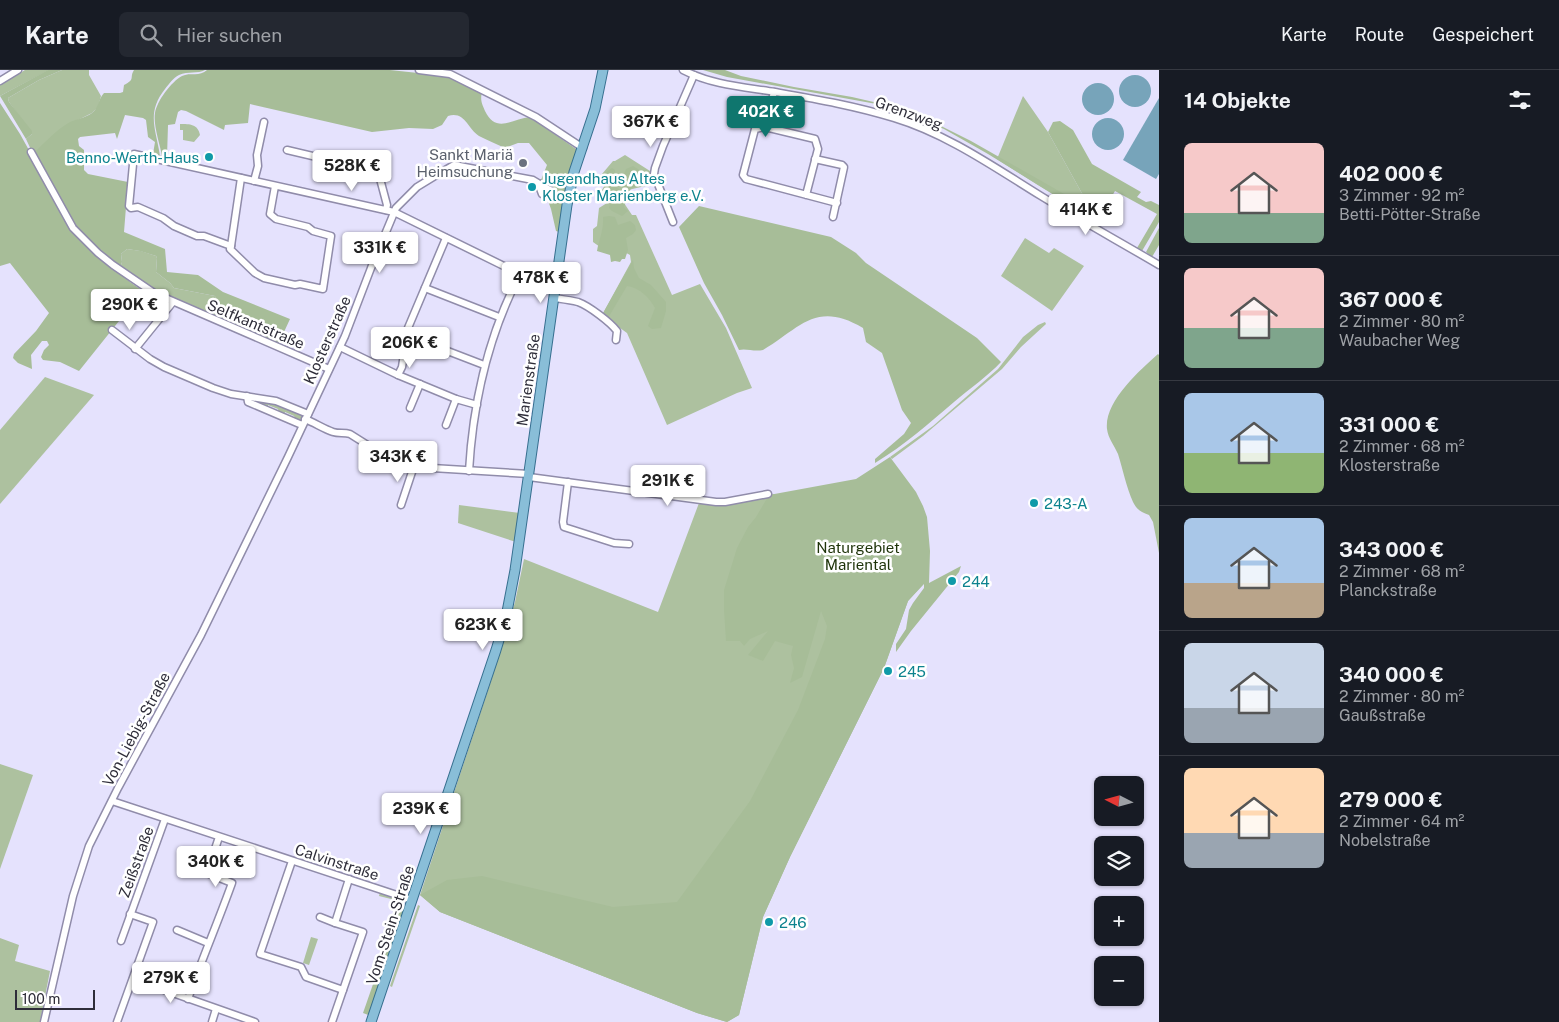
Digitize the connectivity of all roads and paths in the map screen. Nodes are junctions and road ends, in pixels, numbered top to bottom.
1 (18, 70) edge
2 (419, 70) edge
3 (603, 70) edge
4 (684, 70) edge
5 (694, 75) junction
6 (0, 81) edge
7 (774, 92) junction
8 (264, 122) dead end
9 (765, 127) junction
10 (583, 148) junction
11 (287, 150) dead end
12 (31, 152) dead end
13 (815, 159) junction
14 (241, 178) junction
15 (254, 181) junction
16 (538, 183) dead end
17 (275, 186) junction
18 (806, 194) junction
19 (837, 203) junction
20 (386, 210) junction
21 (394, 212) junction
22 (833, 217) dead end
23 (673, 222) dead end
24 (446, 238) junction
25 (230, 246) junction
26 (1159, 265) edge
27 (520, 274) junction
28 (555, 287) junction
29 (425, 288) junction
30 (554, 298) junction
31 (173, 302) junction
32 (500, 317) junction
33 (112, 330) dead end
34 (406, 335) junction
35 (616, 340) dead end
36 (340, 347) junction
37 (135, 349) junction
38 (484, 365) junction
39 (329, 369) junction
40 (398, 375) junction
41 (420, 384) junction
42 (247, 396) junction
43 (456, 398) junction
44 (477, 405) junction
45 (410, 408) dead end
46 (305, 419) junction
47 (446, 425) dead end
48 (286, 462) joint
49 (414, 466) junction
50 (469, 470) junction
51 (529, 476) junction
52 (568, 482) junction
53 (528, 489) joint
54 (768, 494) dead end
55 (401, 505) dead end
56 (629, 544) dead end
57 (112, 801) junction
58 (165, 819) junction
59 (219, 837) junction
60 (292, 861) junction
61 (349, 879) junction
62 (412, 900) junction
63 (130, 914) junction
64 (320, 917) dead end
65 (335, 923) junction
66 (177, 930) dead end
67 (121, 941) dead end
68 (208, 943) junction
69 (132, 979) junction
70 (343, 990) junction
71 (188, 999) junction
72 (216, 1009) junction
73 (44, 1022) edge
74 (117, 1022) edge
75 (212, 1022) edge
76 (255, 1022) edge
77 (332, 1022) edge
78 (371, 1022) edge

1 - 6 street
2 - 10 street
3 - 10 main road, Marienstraße
4 - 5 street, Grenzweg
5 - 7 street, Grenzweg
5 - 23 street
7 - 9 street
7 - 26 street, Grenzweg
8 - 15 street
9 - 13 street
9 - 18 street
10 - 28 main road, Marienstraße
11 - 20 street
12 - 31 street, Selfkantstraße
13 - 18 street
13 - 19 street
14 - 15 street
14 - 25 street
14 - 25 street
15 - 17 street
16 - 21 street, Klosterstraße
17 - 20 street
17 - 25 street
18 - 19 street
19 - 22 street
20 - 21 street
21 - 24 street
21 - 36 street, Klosterstraße
24 - 27 street
24 - 29 street
27 - 28 street
27 - 32 street
28 - 30 main road, Marienstraße
29 - 32 street
29 - 34 street
30 - 35 street
30 - 51 main road, Marienstraße
31 - 37 street
31 - 39 street, Selfkantstraße
32 - 38 street
33 - 37 street
34 - 38 street
34 - 40 street
36 - 39 street, Klosterstraße
36 - 40 street
37 - 42 street
38 - 44 street
39 - 46 street, Klosterstraße
40 - 41 street
41 - 43 street
41 - 45 street
42 - 46 street
42 - 46 street
43 - 44 street
43 - 47 street
44 - 50 street
46 - 48 street, Klosterstraße
46 - 49 street
48 - 57 street, Von-Liebig-Straße
49 - 50 street
49 - 55 street
50 - 51 street
51 - 52 street
51 - 53 main road, Marienstraße
52 - 54 street
52 - 56 street
53 - 62 main road, Vom-Stein-Straße
57 - 58 street, Calvinstraße
57 - 73 street, Von-Liebig-Straße
58 - 59 street, Calvinstraße
58 - 63 street, Zeißstraße
59 - 60 street, Calvinstraße
59 - 68 street
60 - 61 street, Calvinstraße
60 - 70 street
61 - 62 street, Calvinstraße
61 - 65 street
62 - 78 main road, Vom-Stein-Straße
63 - 67 street, Zeißstraße
63 - 69 street, Zeißstraße
64 - 65 street
65 - 70 street
66 - 68 street
68 - 71 street
69 - 71 street
69 - 74 street, Zeißstraße
70 - 77 street
71 - 72 street
72 - 75 street
72 - 76 street

